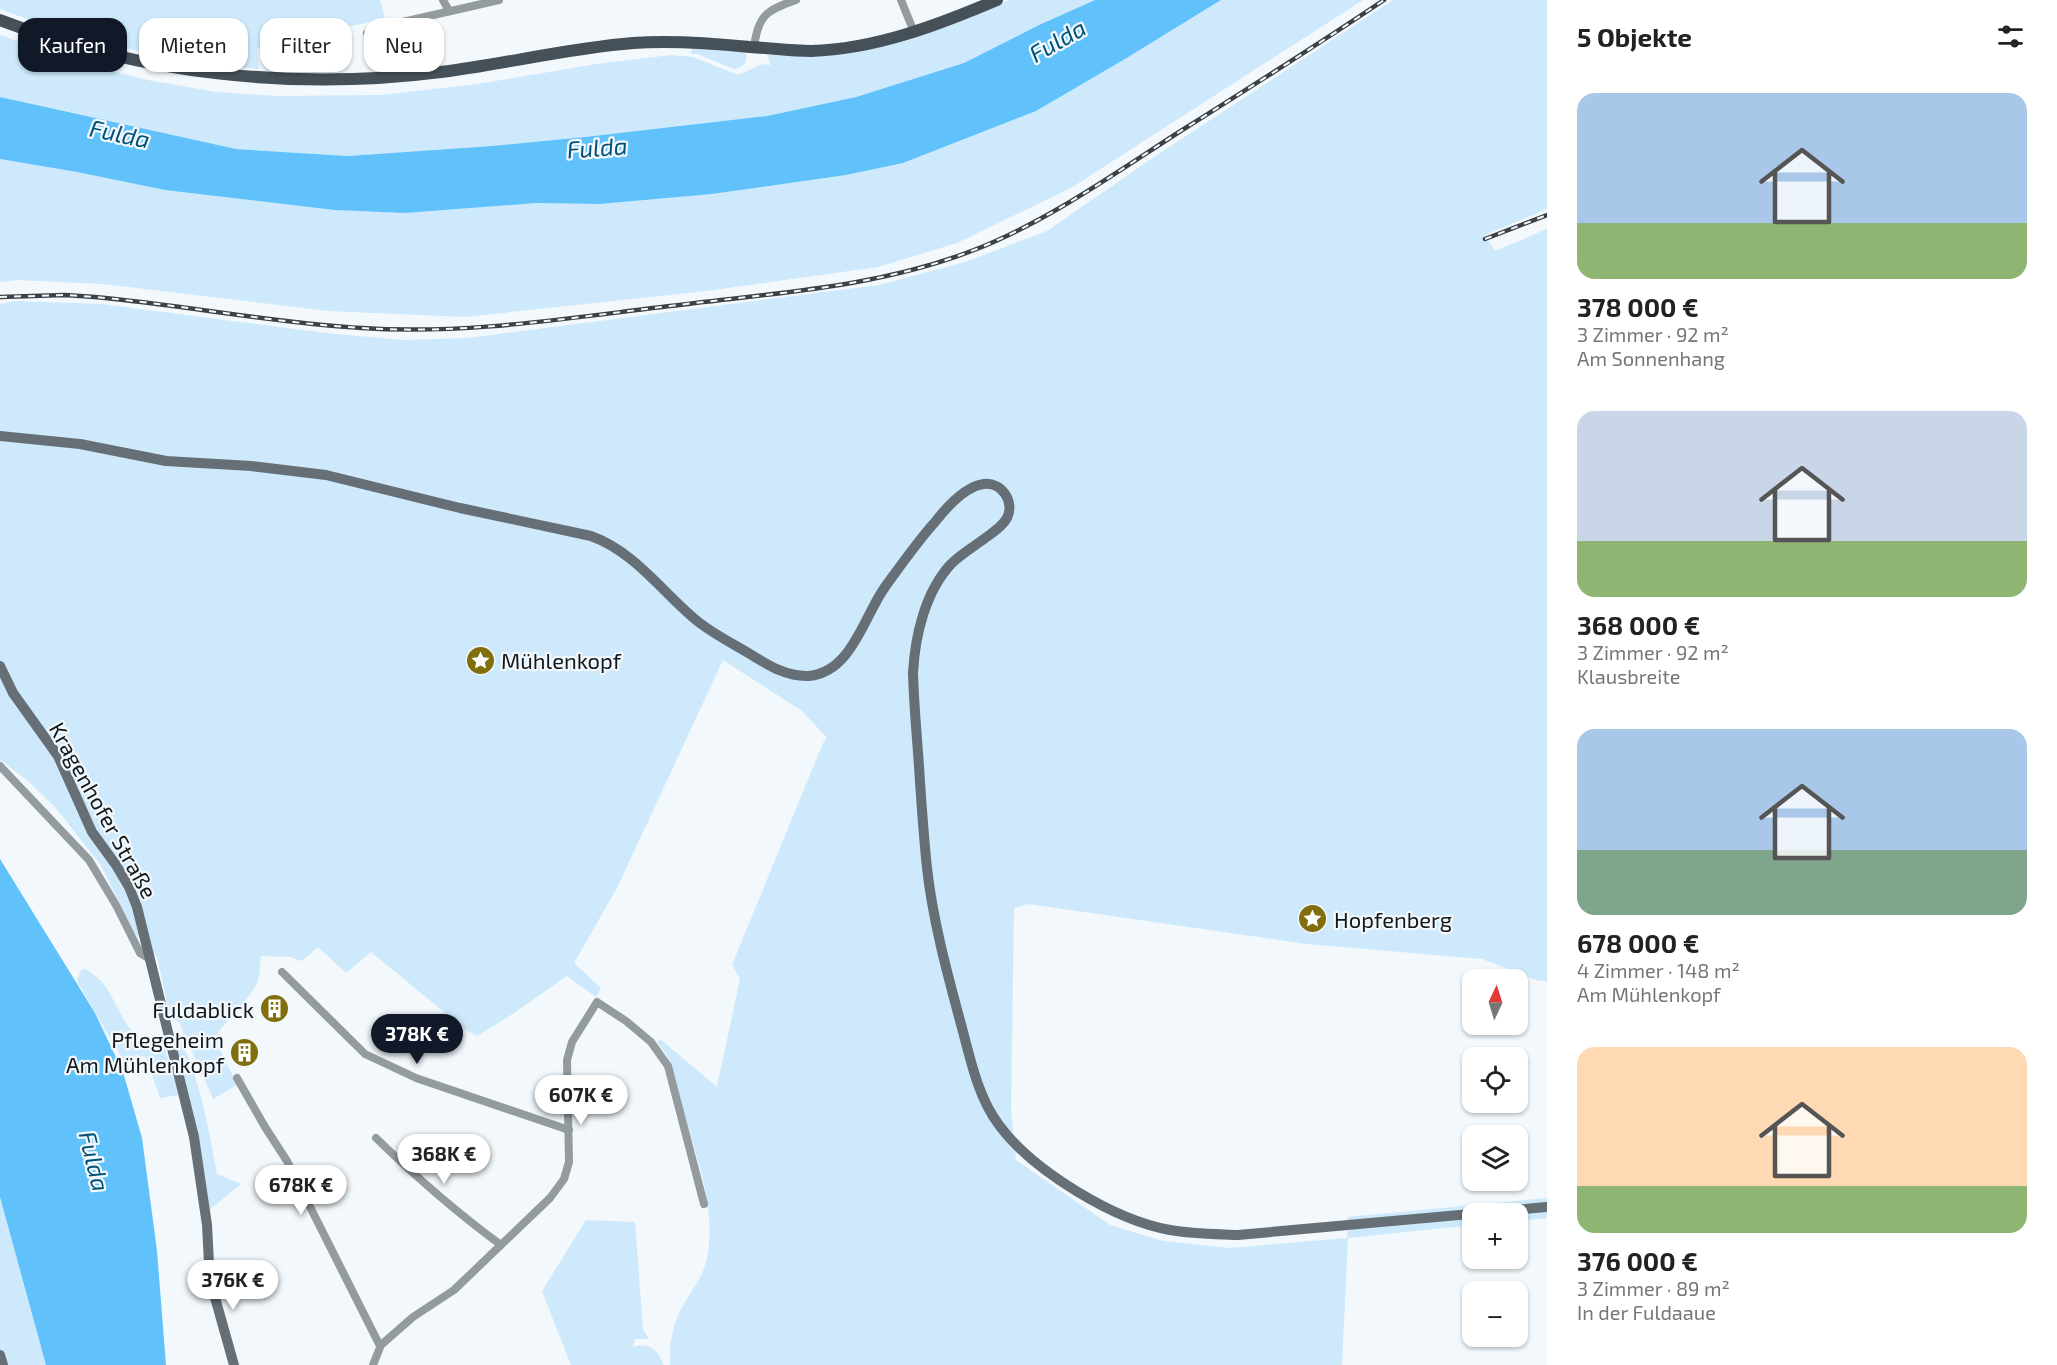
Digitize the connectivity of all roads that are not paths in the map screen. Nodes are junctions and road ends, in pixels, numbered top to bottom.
1 (443, 0) edge
2 (499, 0) edge
3 (796, 0) edge
4 (901, 0) edge
5 (997, 0) edge
6 (449, 11) junction
7 (419, 18) edge
8 (0, 20) edge
9 (914, 32) junction
10 (754, 47) junction
11 (0, 436) edge
12 (0, 666) edge
13 (0, 766) edge
14 (150, 959) junction
15 (282, 972) dead end
16 (237, 1078) dead end
17 (569, 1130) junction
18 (376, 1138) dead end
19 (704, 1204) dead end
20 (1547, 1207) edge
21 (501, 1245) junction
22 (380, 1346) junction
23 (0, 1355) edge
24 (3, 1365) edge
25 (234, 1365) edge
26 (373, 1365) edge

1 - 6 street
2 - 6 street
3 - 10 street
4 - 9 street
5 - 9 main road
6 - 7 street
8 - 10 main road
9 - 10 main road
11 - 20 street
12 - 14 street, Kragenhofer Straße
13 - 14 street
14 - 25 street, Kragenhofer Straße
15 - 17 street
16 - 22 street
17 - 19 street
17 - 21 street
18 - 21 street
21 - 22 street
22 - 26 street
23 - 24 street

